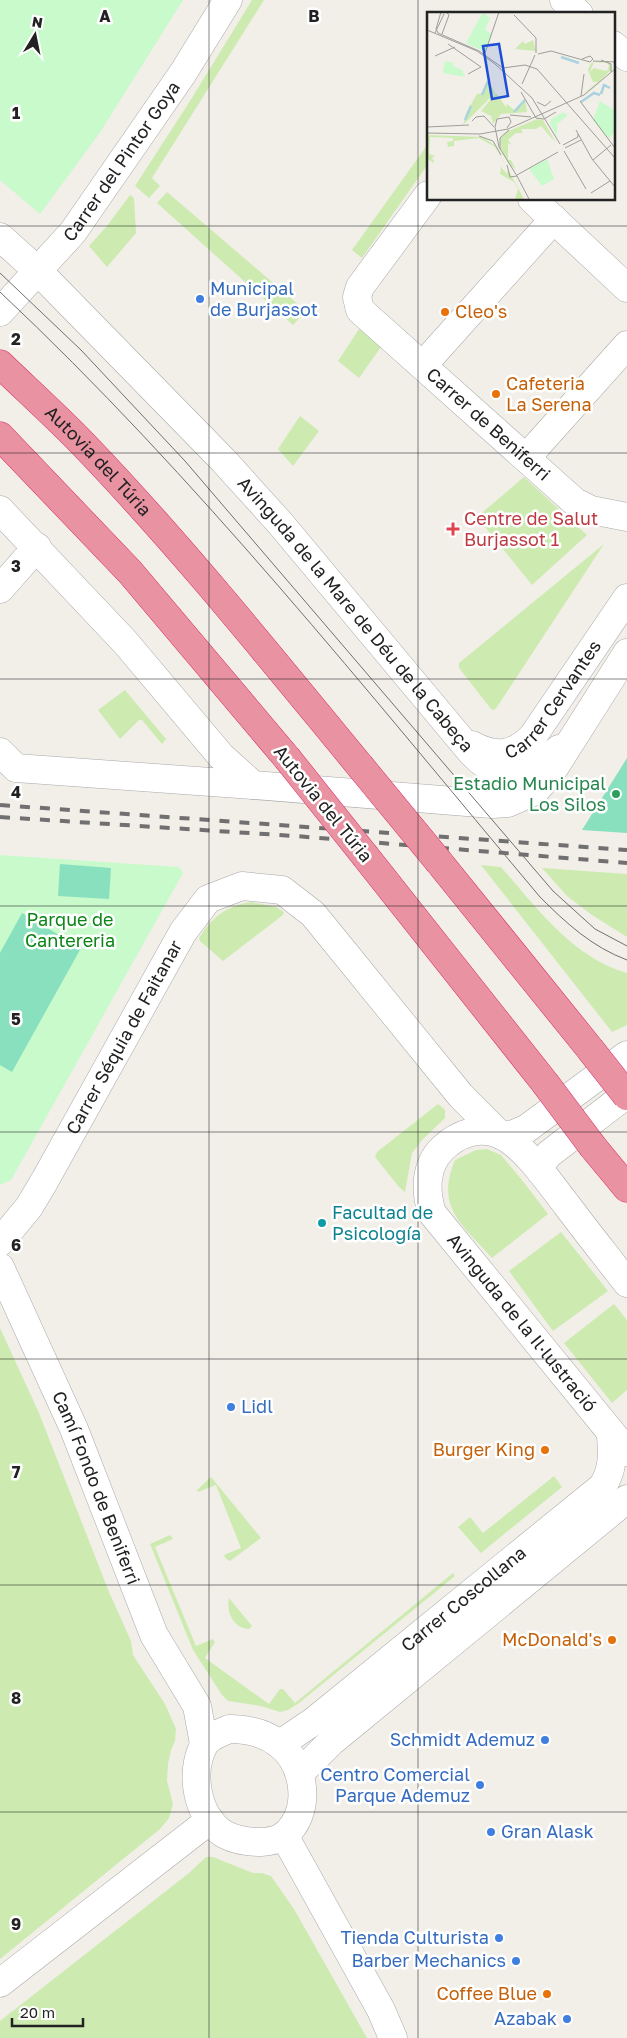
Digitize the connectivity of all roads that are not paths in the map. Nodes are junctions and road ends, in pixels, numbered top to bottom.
1 (228, 0) edge
2 (564, 0) edge
3 (577, 12) edge
4 (614, 46) edge
5 (627, 57) edge
6 (427, 196) edge
7 (533, 200) edge
8 (554, 219) junction
9 (0, 236) edge
10 (38, 271) junction
11 (627, 288) edge
12 (0, 312) edge
13 (627, 345) edge
14 (0, 364) edge
15 (423, 365) junction
16 (0, 436) edge
17 (526, 458) junction
18 (0, 510) edge
19 (627, 517) edge
20 (37, 547) junction
21 (0, 589) edge
22 (627, 598) edge
23 (627, 653) edge
24 (574, 734) junction
25 (456, 736) junction
26 (0, 752) edge
27 (253, 785) junction
28 (627, 1055) edge
29 (627, 1095) edge
30 (461, 1096) junction
31 (501, 1135) junction
32 (454, 1138) junction
33 (541, 1172) junction
34 (627, 1188) edge
35 (0, 1242) edge
36 (0, 1267) edge
37 (627, 1283) edge
38 (619, 1443) edge
39 (627, 1500) edge
40 (197, 1706) junction
41 (229, 1729) junction
42 (204, 1744) junction
43 (280, 1744) junction
44 (300, 1773) junction
45 (210, 1820) junction
46 (285, 1837) junction
47 (0, 1983) edge
48 (393, 2038) edge

1 - 10 street, Carrer del Pintor Goya
2 - 3 street
4 - 5 street
6 - 15 street, Carrer de Beniferri
7 - 8 street
8 - 11 street
8 - 15 street
9 - 10 street, Avinguda de la Mare de Déu de la Cabeça
10 - 12 street, Carrer del Pintor Goya
10 - 25 street, Avinguda de la Mare de Déu de la Cabeça
13 - 17 street
14 - 29 highway, Autovia del Túria, bridge
15 - 17 street, Carrer de Beniferri
16 - 34 highway, Autovia del Túria, bridge
17 - 19 street, Carrer de Beniferri
18 - 20 street
20 - 21 street
20 - 27 street
22 - 25 street, Carrer Cervantes
23 - 24 street
24 - 25 street, Avinguda de la Mare de Déu de la Cabeça
24 - 27 street
26 - 27 street
28 - 31 street
29 - 33 street
30 - 31 street
30 - 32 street
30 - 35 street, Carrer Séquia de Faitanar
31 - 32 street
31 - 33 street
32 - 38 street, Avinguda de la Il·lustració
33 - 37 street
36 - 40 street, Camí Fondo de Beniferri
38 - 43 street, Carrer Coscollana
39 - 44 street, Carrer Coscollana
40 - 41 street, Camí Fondo de Beniferri
40 - 42 street, Camí Fondo de Beniferri
41 - 42 street
41 - 43 street
42 - 45 street
43 - 44 street
44 - 46 street
45 - 46 street
45 - 47 street
46 - 48 street

